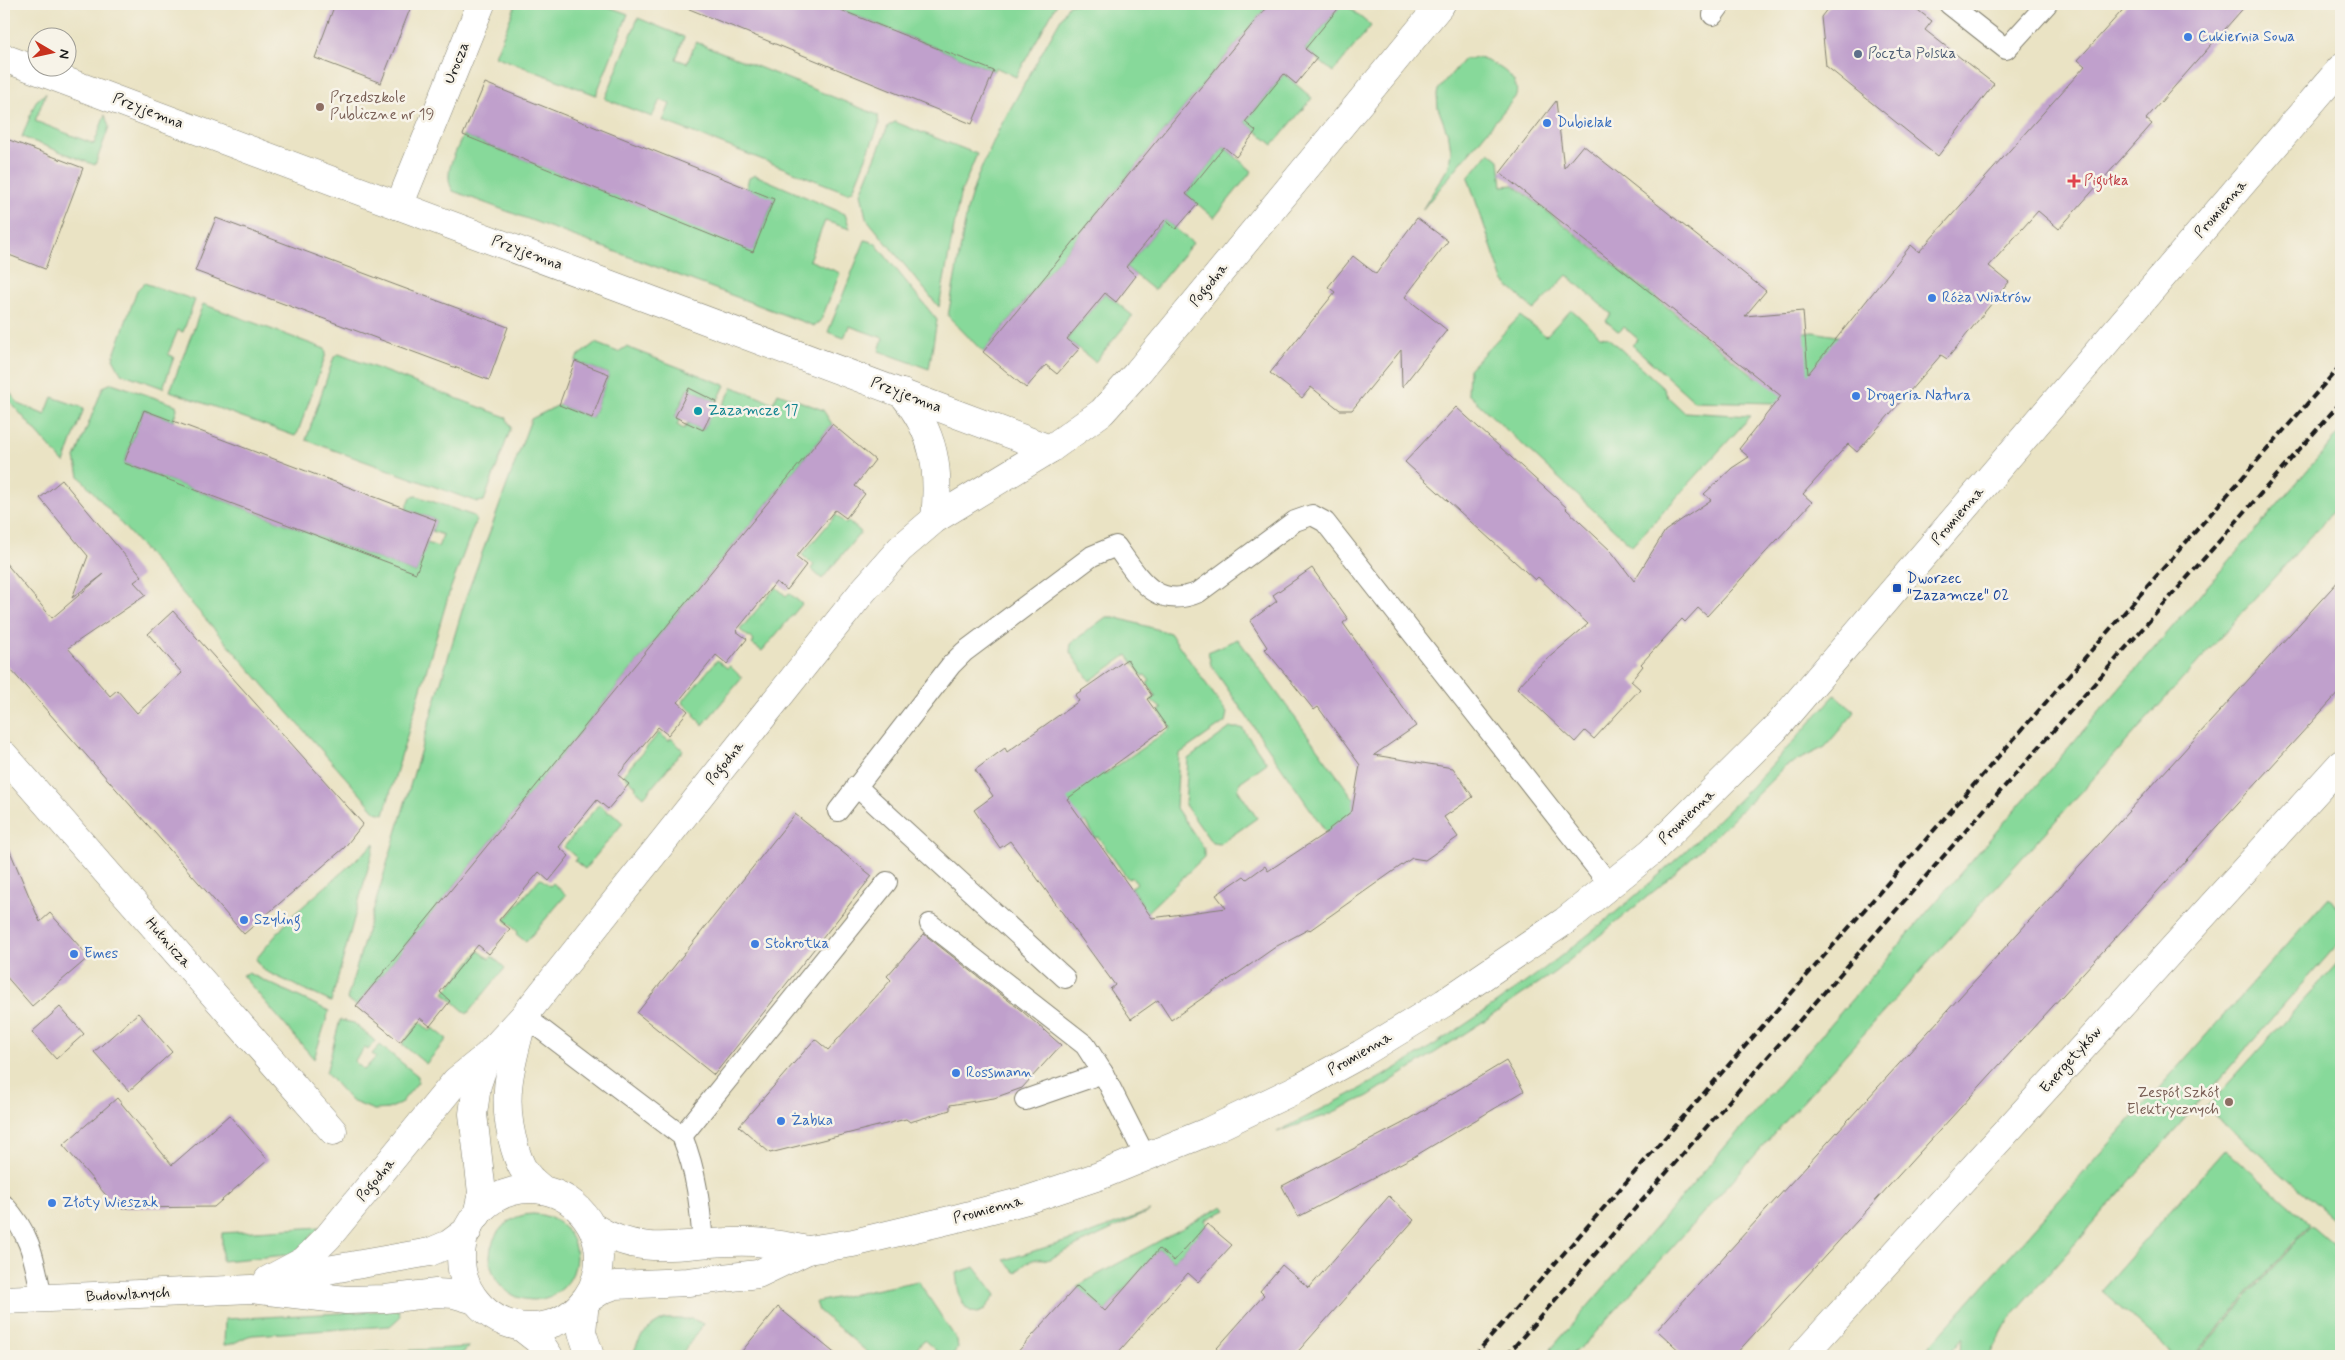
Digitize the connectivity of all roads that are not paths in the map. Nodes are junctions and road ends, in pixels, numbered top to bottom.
1 (480, 4) edge
2 (1441, 4) edge
3 (1949, 4) edge
4 (2047, 4) edge
5 (4, 58) edge
6 (2341, 68) edge
7 (399, 206) junction
8 (902, 393) junction
9 (1050, 449) junction
10 (935, 519) junction
11 (4, 755) edge
12 (2341, 764) edge
13 (856, 786) junction
14 (838, 811) dead end
15 (886, 882) dead end
16 (1610, 885) junction
17 (930, 924) dead end
18 (1064, 978) dead end
19 (524, 1016) junction
20 (487, 1056) junction
21 (1103, 1073) junction
22 (1025, 1100) dead end
23 (334, 1131) dead end
24 (682, 1136) junction
25 (1146, 1158) junction
26 (543, 1190) junction
27 (4, 1205) edge
28 (472, 1222) junction
29 (592, 1228) junction
30 (703, 1245) junction
31 (808, 1250) junction
32 (252, 1289) junction
33 (42, 1298) junction
34 (4, 1300) edge
35 (475, 1300) junction
36 (585, 1301) junction
37 (521, 1326) junction
38 (549, 1356) edge
39 (590, 1356) edge
40 (1802, 1356) edge

1 - 7 street, Urocza
2 - 9 street, Pogodna
3 - 4 lane
5 - 7 street, Przyjemna
6 - 16 street, Promienna
7 - 8 street, Przyjemna
8 - 9 street, Przyjemna
8 - 10 street
9 - 10 street, Pogodna
10 - 19 street, Pogodna
11 - 23 street, Hutnicza
12 - 40 street, Energetyków
13 - 14 lane
13 - 16 lane
13 - 18 lane
15 - 24 lane
16 - 25 street, Promienna
17 - 21 lane
19 - 20 street, Pogodna
19 - 24 lane
19 - 26 street, Pogodna
20 - 28 street, Pogodna
20 - 32 street, Pogodna
21 - 22 lane
21 - 25 lane
24 - 30 lane
25 - 31 street, Promienna
26 - 28 street
26 - 29 street
27 - 33 lane
28 - 32 street, Budowlanych
28 - 35 street
29 - 30 street, Promienna
29 - 36 street
30 - 31 street, Promienna
31 - 36 street, Promienna
32 - 33 street, Budowlanych
32 - 35 street, Budowlanych
33 - 34 street, Budowlanych
35 - 37 street
36 - 37 street
36 - 39 street
37 - 38 street

